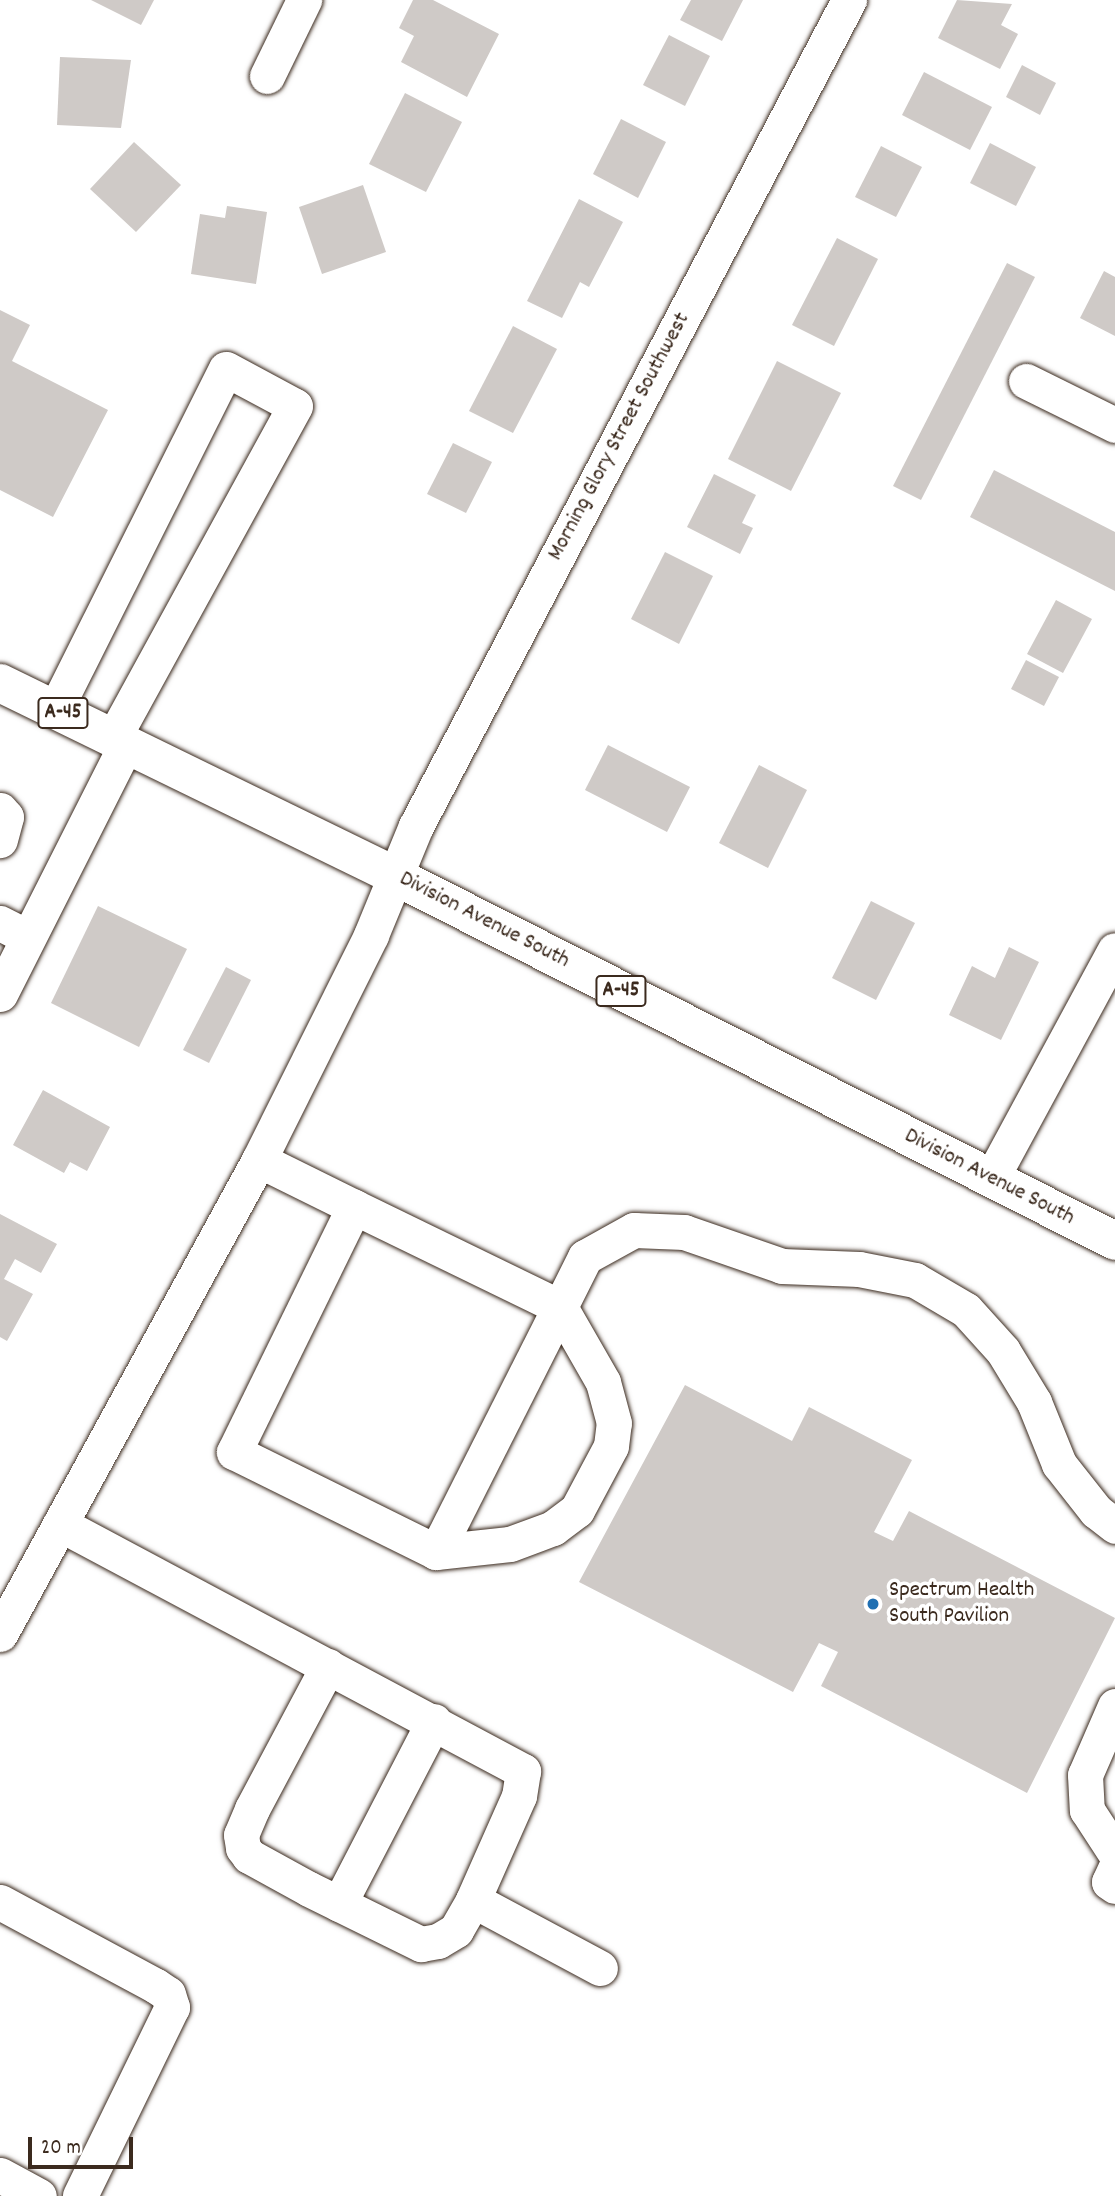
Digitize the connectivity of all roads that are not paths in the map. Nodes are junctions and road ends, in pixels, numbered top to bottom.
1 (303, 0) edge
2 (849, 0) edge
3 (267, 76) dead end
4 (1027, 381) dead end
5 (1115, 425) edge
6 (0, 683) edge
7 (55, 709) junction
8 (120, 742) junction
9 (0, 810) edge
10 (0, 840) edge
11 (395, 876) junction
12 (14, 930) edge
13 (1115, 950) edge
14 (0, 993) edge
15 (259, 1160) junction
16 (991, 1179) junction
17 (354, 1207) junction
18 (1115, 1241) edge
19 (560, 1307) junction
20 (60, 1524) junction
21 (1115, 1526) edge
22 (436, 1552) junction
23 (0, 1634) edge
24 (328, 1667) junction
25 (1115, 1706) edge
26 (435, 1721) junction
27 (1115, 1853) edge
28 (1115, 1869) edge
29 (1115, 1886) edge
30 (473, 1900) junction
31 (0, 1902) edge
32 (339, 1903) junction
33 (600, 1968) dead end
34 (0, 2175) edge
35 (40, 2196) edge
36 (80, 2196) edge

1 - 3 street
2 - 11 street, Morning Glory Street Southwest
4 - 5 street
6 - 7 main road, Division Avenue South / A-45
7 - 8 main road, Division Avenue South / A-45
7 - 8 street
8 - 11 main road, Division Avenue South / A-45
8 - 12 street
9 - 10 street
11 - 15 street, Morning Glory Street Southwest
11 - 16 main road, Division Avenue South / A-45
12 - 14 street
13 - 16 street
15 - 17 street
15 - 20 street, Morning Glory Street Southwest
16 - 18 main road, Division Avenue South / A-45
17 - 19 street
17 - 22 street
19 - 21 street
19 - 22 street
19 - 22 street
20 - 23 street, Morning Glory Street Southwest
20 - 24 street
24 - 26 street
24 - 32 street
25 - 27 street
26 - 30 street
26 - 32 street
28 - 29 street
30 - 32 street
30 - 33 street
31 - 36 street
34 - 35 street

